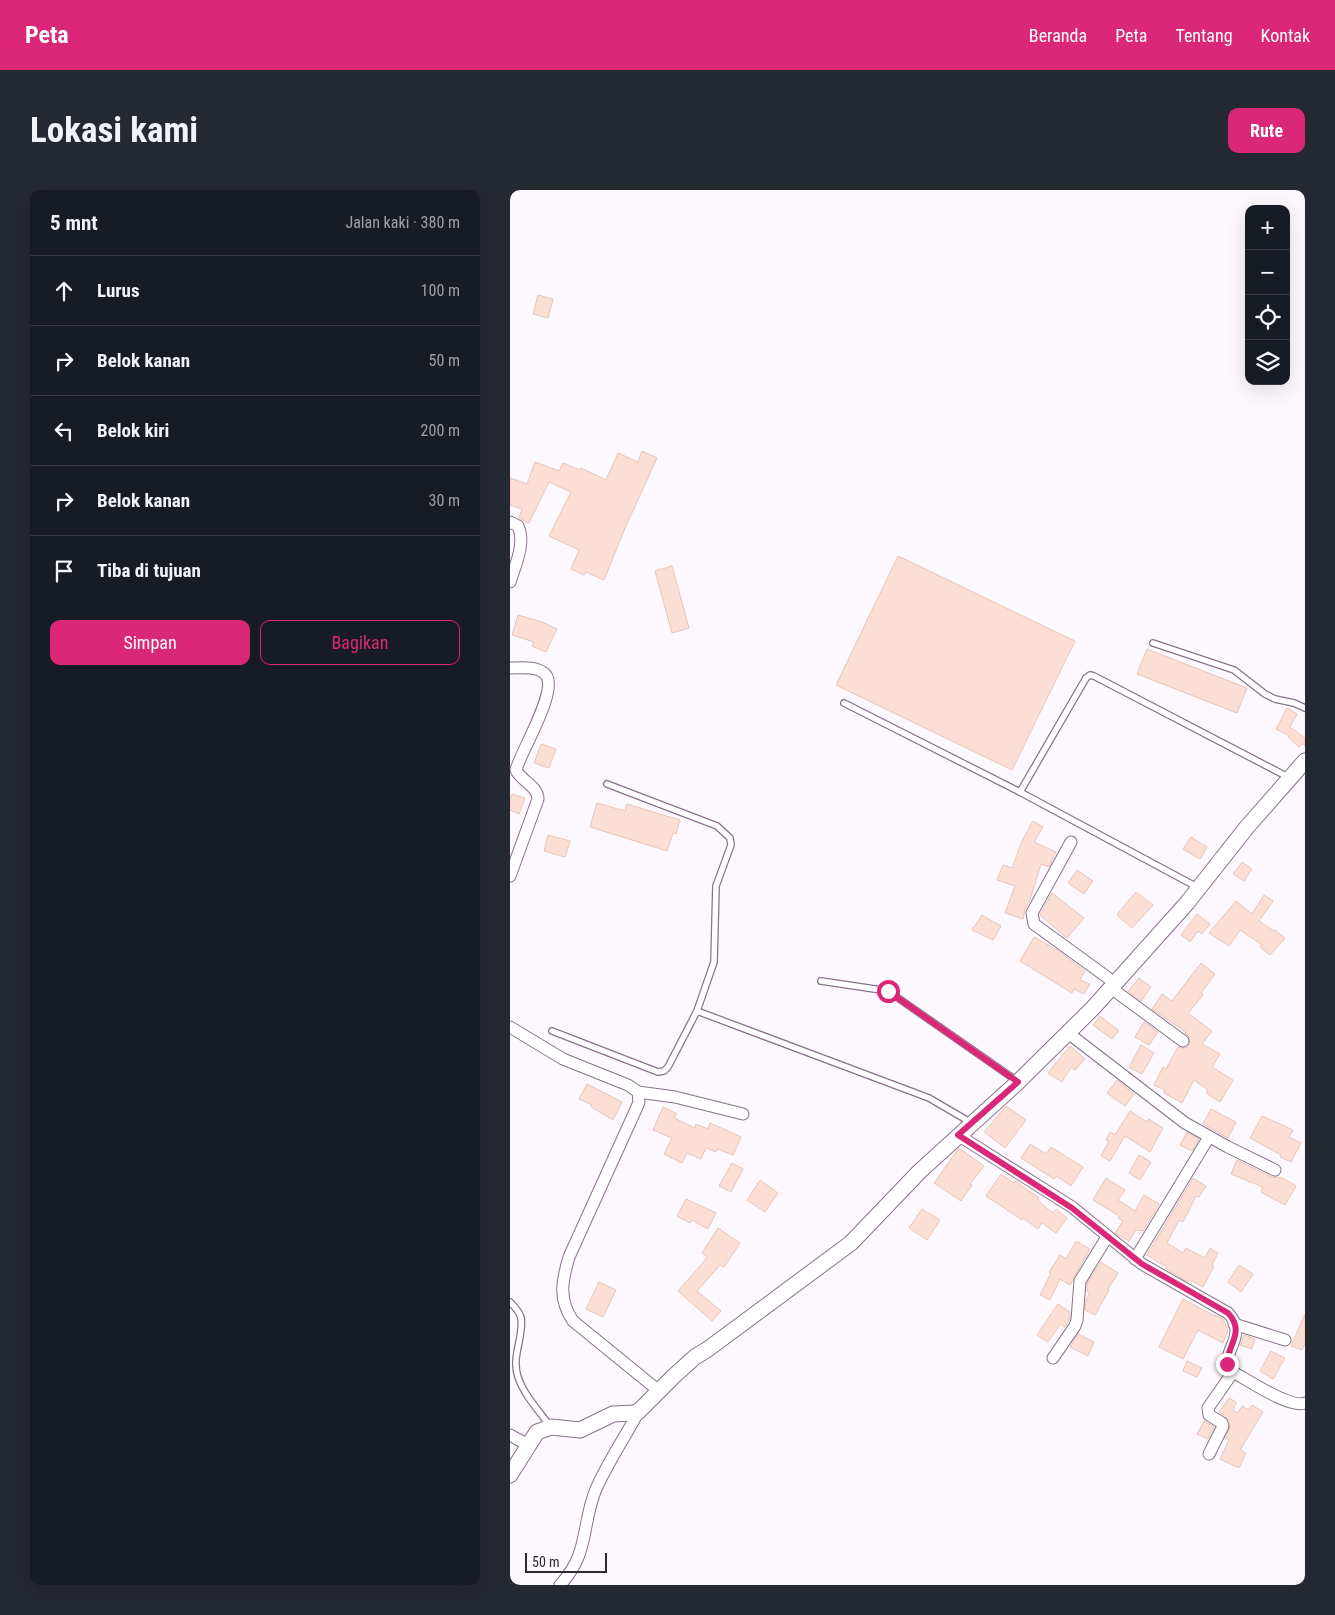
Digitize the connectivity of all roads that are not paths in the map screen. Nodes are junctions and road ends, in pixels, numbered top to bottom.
1 (510, 522) edge
2 (510, 582) edge
3 (1153, 643) dead end
4 (510, 668) edge
5 (844, 703) dead end
6 (1305, 708) edge
7 (1305, 761) edge
8 (513, 770) edge
9 (1290, 778) junction
10 (607, 784) dead end
11 (1020, 792) junction
12 (1071, 842) dead end
13 (510, 876) edge
14 (1199, 888) junction
15 (821, 981) dead end
16 (1113, 986) junction
17 (697, 1011) junction
18 (510, 1027) edge
19 (552, 1031) dead end
20 (1068, 1033) junction
21 (1183, 1041) dead end
22 (1018, 1082) junction
23 (638, 1092) junction
24 (743, 1114) dead end
25 (973, 1124) junction
26 (958, 1135) junction
27 (1209, 1137) junction
28 (1275, 1170) dead end
29 (1108, 1237) junction
30 (1135, 1259) junction
31 (510, 1302) edge
32 (1234, 1324) junction
33 (1285, 1340) dead end
34 (1053, 1358) dead end
35 (1233, 1372) junction
36 (659, 1391) junction
37 (1305, 1403) edge
38 (640, 1412) junction
39 (551, 1427) junction
40 (510, 1435) edge
41 (528, 1445) junction
42 (1209, 1454) dead end
43 (510, 1475) edge
44 (560, 1585) edge

1 - 2 street
3 - 6 lane
4 - 8 street
5 - 11 lane
7 - 9 street
8 - 13 street
9 - 11 lane
9 - 14 street
10 - 17 lane
11 - 14 lane
12 - 16 street
14 - 16 street
15 - 22 lane
16 - 20 street
16 - 21 street
17 - 19 lane
17 - 25 lane
18 - 23 street
20 - 22 street
20 - 27 street
22 - 25 street
23 - 24 street
23 - 36 street
25 - 26 street
26 - 29 street
26 - 36 street
27 - 28 street
27 - 30 street
29 - 30 street
29 - 34 street
30 - 32 street
31 - 39 lane
32 - 33 street
32 - 35 street
35 - 37 street
35 - 42 street
36 - 38 street
38 - 39 street
38 - 44 street
39 - 41 street
40 - 41 street
41 - 43 street

